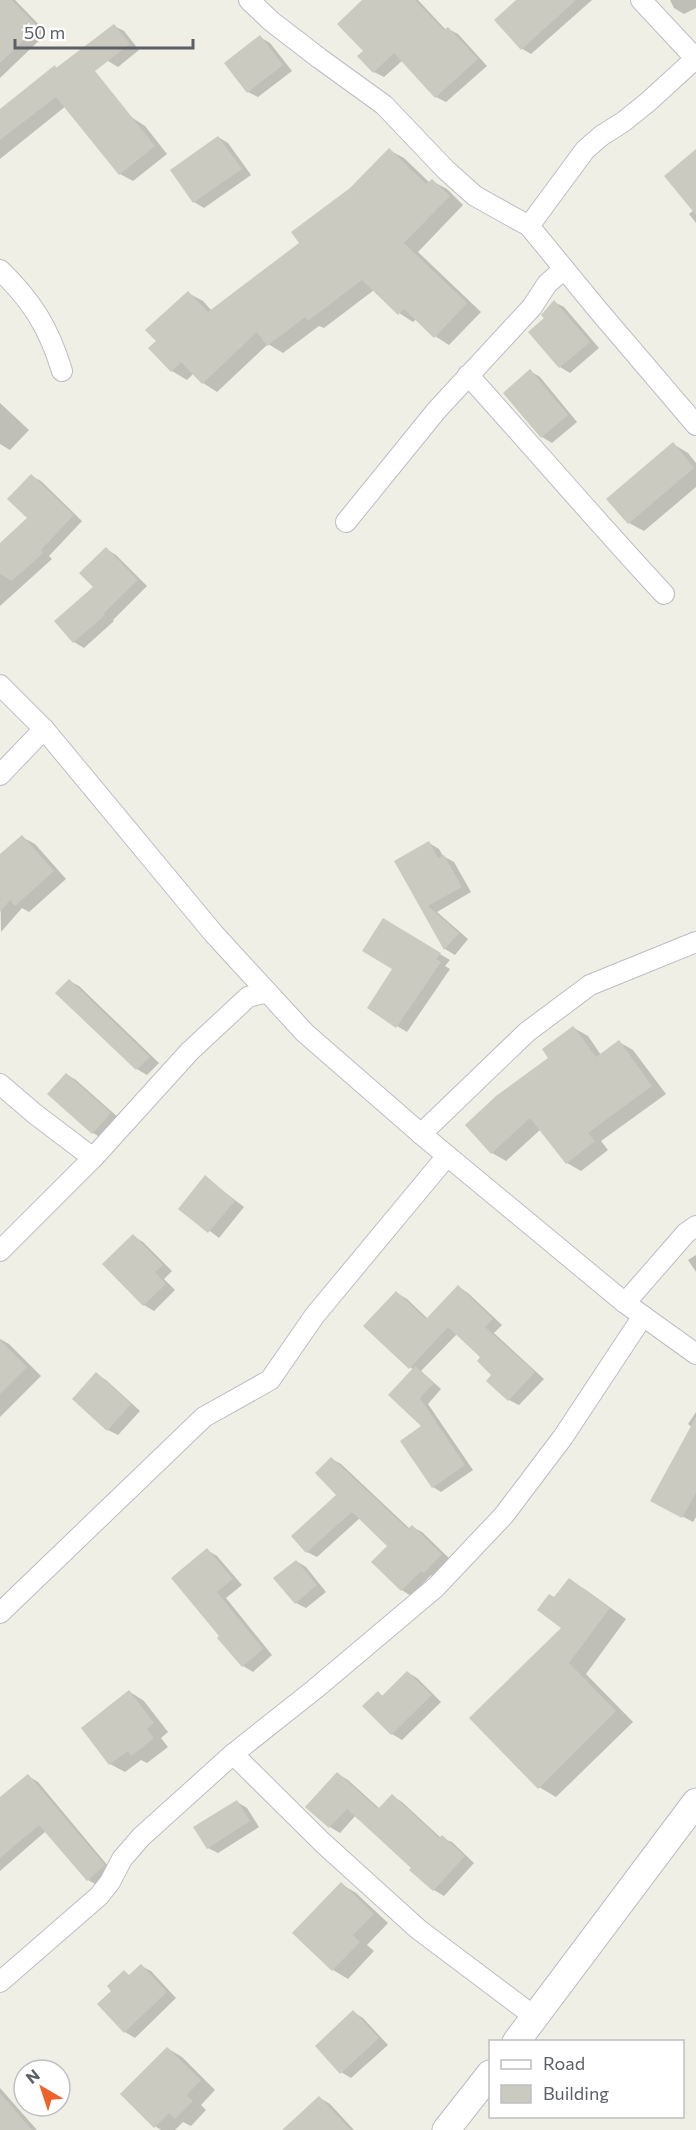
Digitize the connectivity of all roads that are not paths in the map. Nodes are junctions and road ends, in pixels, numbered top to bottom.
1 (249, 0) edge
2 (641, 0) edge
3 (696, 58) edge
4 (529, 226) junction
5 (564, 269) junction
6 (0, 270) edge
7 (62, 371) dead end
8 (468, 375) junction
9 (696, 425) edge
10 (345, 522) dead end
11 (664, 594) dead end
12 (0, 685) edge
13 (44, 729) junction
14 (0, 775) edge
15 (696, 942) edge
16 (267, 992) junction
17 (0, 1083) edge
18 (421, 1134) junction
19 (447, 1156) junction
20 (93, 1158) junction
21 (696, 1226) edge
22 (0, 1251) edge
23 (625, 1303) junction
24 (643, 1316) junction
25 (696, 1354) edge
26 (0, 1613) edge
27 (233, 1754) junction
28 (696, 1802) edge
29 (0, 1982) edge
30 (535, 2017) junction
31 (518, 2040) edge
32 (489, 2075) edge
33 (446, 2130) edge

1 - 4 street
2 - 3 street
3 - 4 street
4 - 5 street
5 - 8 street
5 - 9 street
6 - 7 street
8 - 10 street
8 - 11 street
12 - 13 street
13 - 14 street
13 - 16 street
15 - 18 street
16 - 18 street
16 - 20 street
17 - 20 street
18 - 19 street
19 - 23 street
19 - 26 street
20 - 22 street
21 - 23 street
23 - 24 street
24 - 25 street
24 - 27 street
27 - 29 street
27 - 30 street
28 - 30 street
30 - 31 street
32 - 33 street

